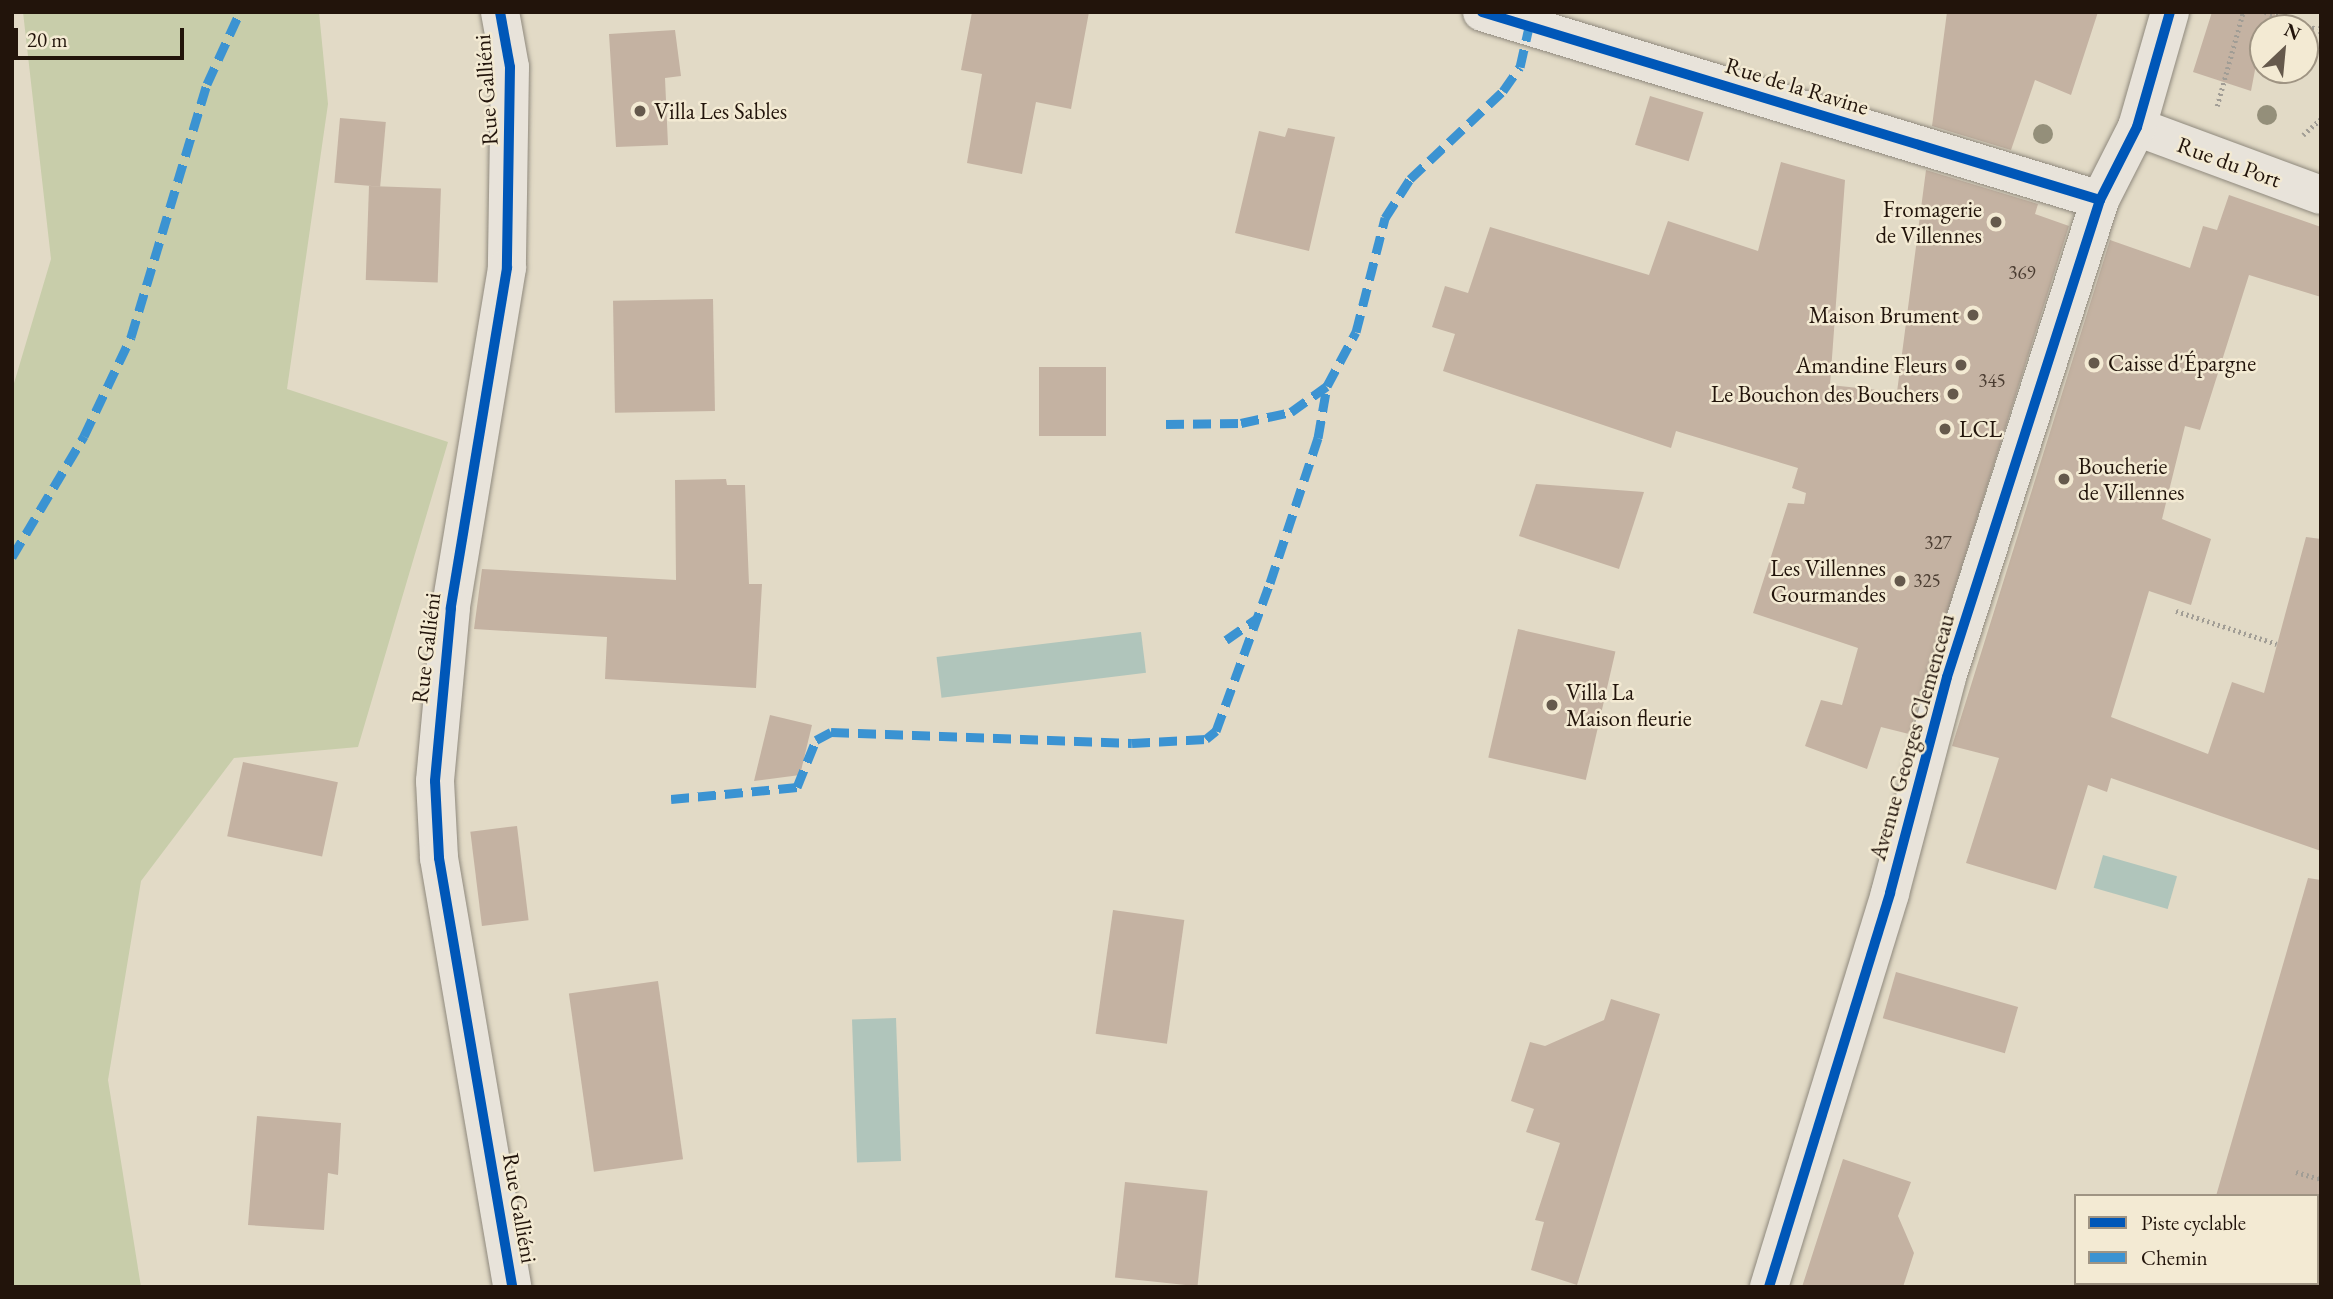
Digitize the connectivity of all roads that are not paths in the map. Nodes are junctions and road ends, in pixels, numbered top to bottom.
1 (500, 12) edge
2 (1482, 12) edge
3 (2170, 12) edge
4 (2137, 127) junction
5 (2321, 195) edge
6 (2100, 200) junction
7 (512, 1287) edge
8 (1769, 1287) edge

1 - 7 street, Rue Galliéni
2 - 6 street, Rue de la Ravine
3 - 4 street, Avenue Georges Clemenceau
4 - 5 street, Rue du Port
4 - 6 street, Avenue Georges Clemenceau
6 - 8 street, Avenue Georges Clemenceau

